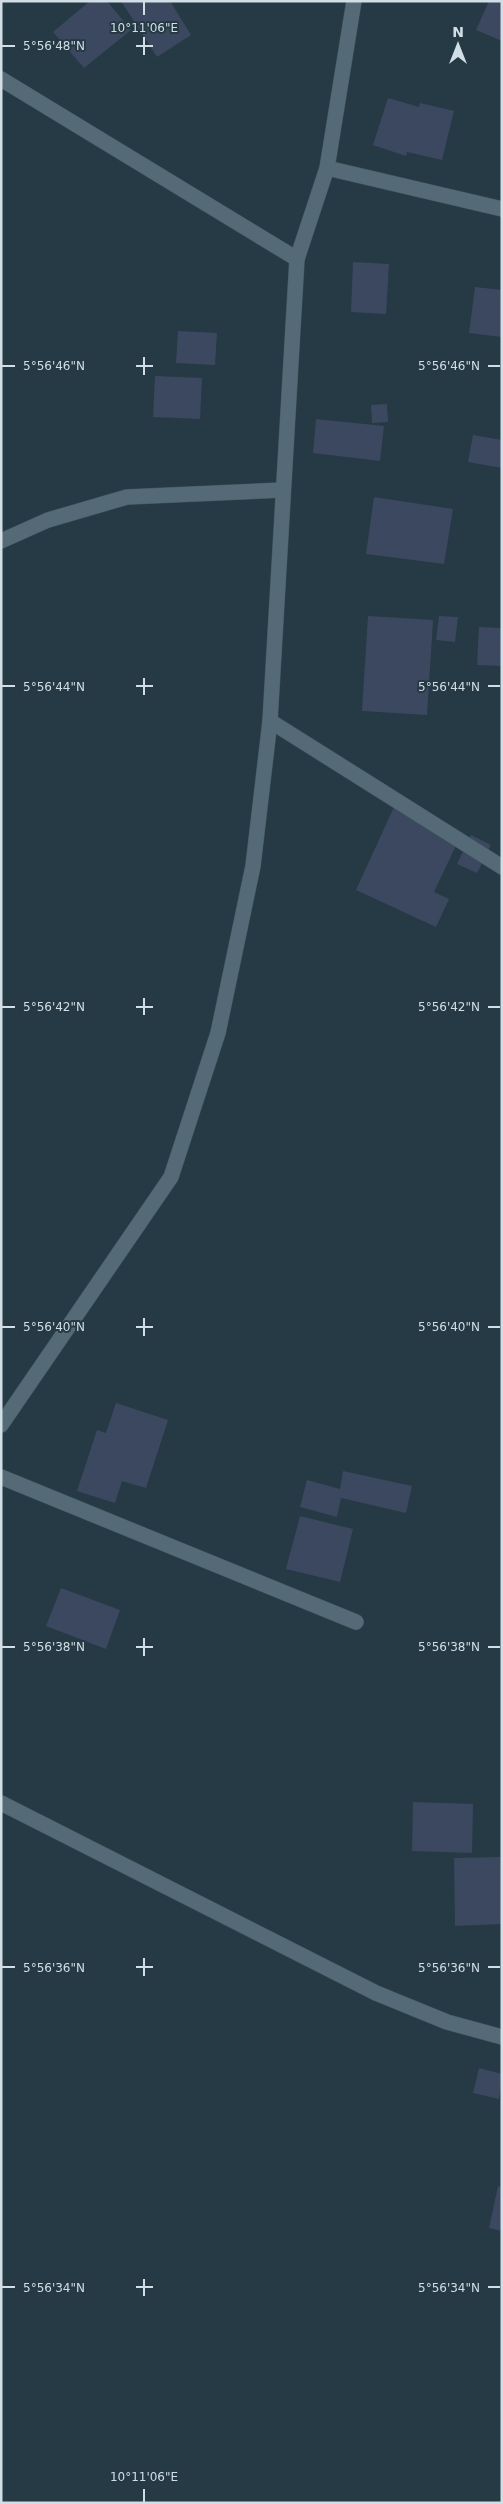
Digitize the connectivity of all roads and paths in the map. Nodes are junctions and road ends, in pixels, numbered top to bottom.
1 (354, 1) edge
2 (1, 79) edge
3 (327, 168) junction
4 (502, 209) edge
5 (297, 259) junction
6 (284, 490) junction
7 (1, 540) edge
8 (270, 721) junction
9 (502, 868) edge
10 (1, 1425) edge
11 (1, 1477) edge
12 (356, 1622) dead end
13 (1, 1803) edge
14 (502, 2038) edge

1 - 3 street
2 - 5 street
3 - 4 street
3 - 5 street
5 - 6 street
6 - 7 street
6 - 8 street
8 - 9 street
8 - 10 street
11 - 12 street
13 - 14 street

